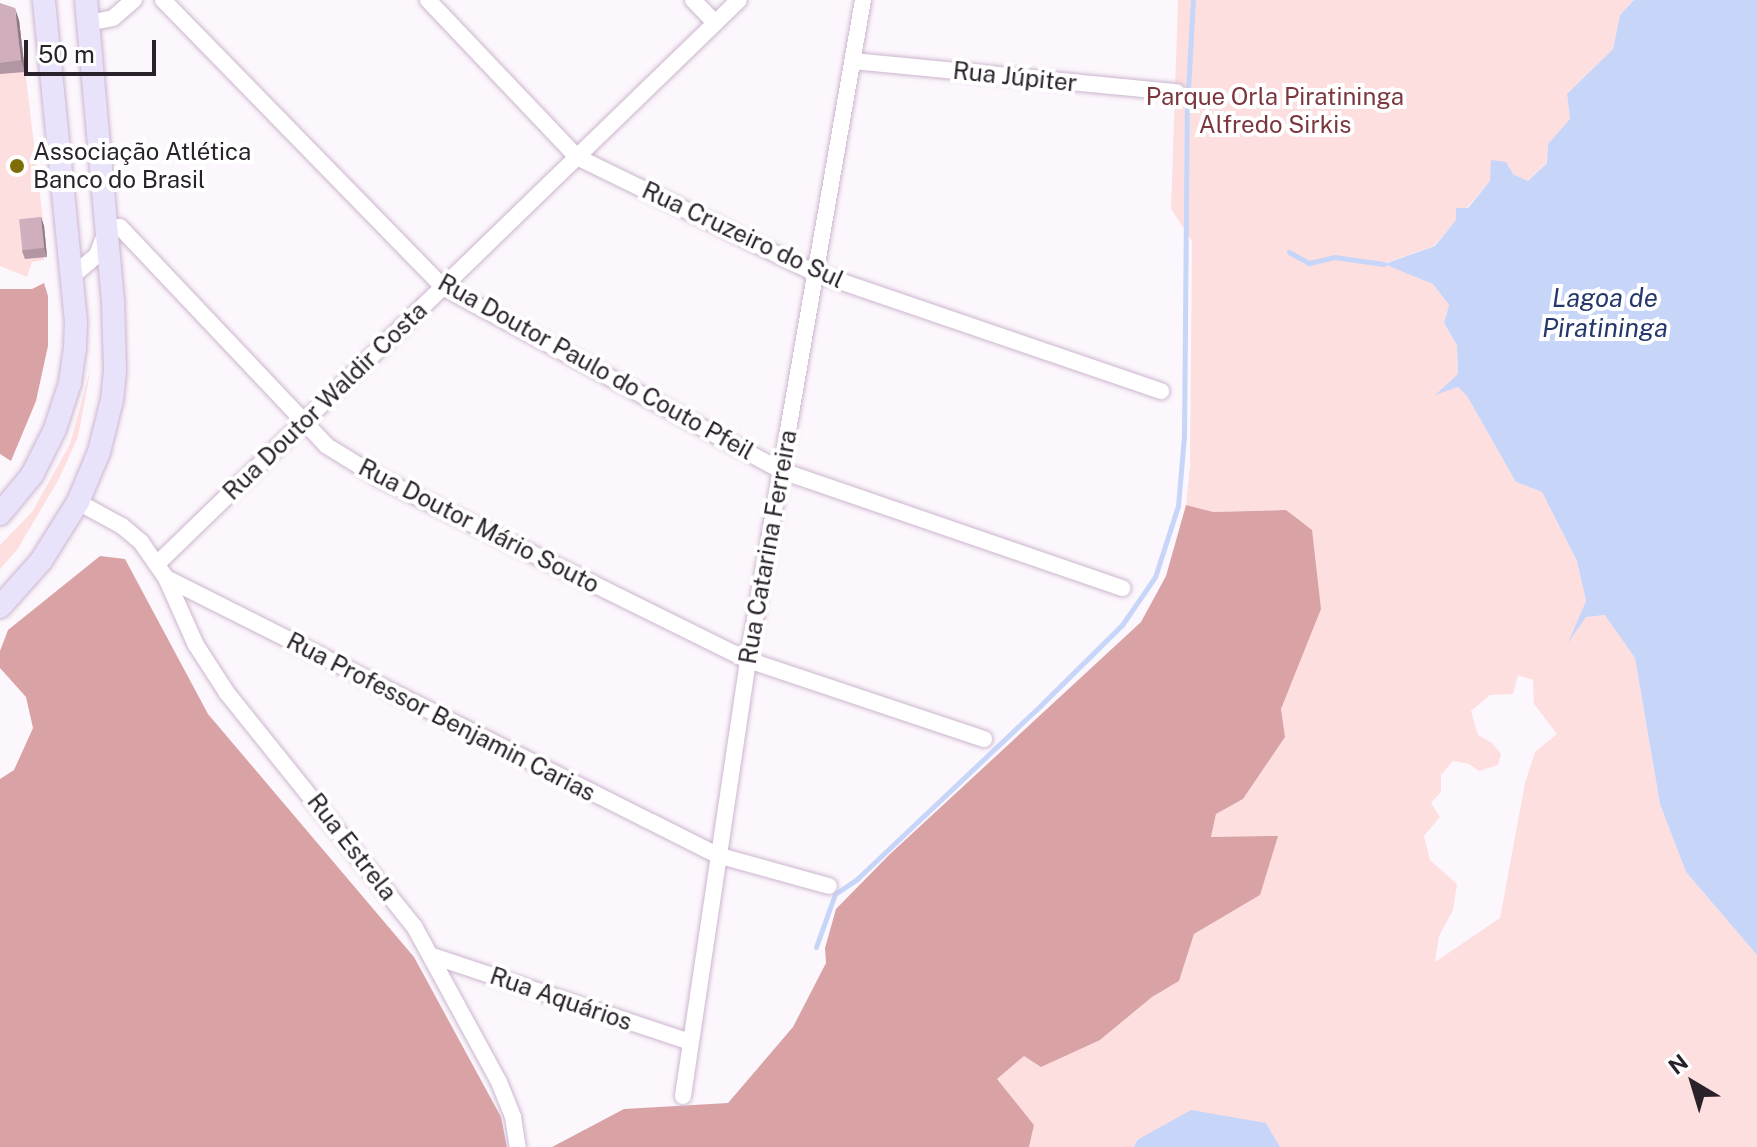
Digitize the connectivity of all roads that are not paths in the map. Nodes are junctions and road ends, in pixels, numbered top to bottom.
1 (44, 0) edge
2 (134, 0) edge
3 (163, 0) edge
4 (428, 0) edge
5 (693, 0) edge
6 (739, 0) edge
7 (863, 0) edge
8 (87, 11) edge
9 (715, 23) junction
10 (853, 61) junction
11 (1177, 92) dead end
12 (577, 157) junction
13 (107, 229) junction
14 (813, 272) junction
15 (71, 277) junction
16 (443, 287) junction
17 (1161, 391) dead end
18 (303, 422) junction
19 (782, 471) junction
20 (78, 502) junction
21 (0, 514) edge
22 (161, 571) junction
23 (1122, 588) dead end
24 (0, 607) edge
25 (748, 660) junction
26 (984, 739) dead end
27 (717, 855) junction
28 (829, 886) dead end
29 (433, 956) junction
30 (690, 1042) junction
31 (683, 1096) dead end
32 (518, 1147) edge

1 - 15 main road
2 - 8 street
3 - 16 street, Rua Doutor Paulo do Couto Pfeil
4 - 12 street, Rua Cruzeiro do Sul
5 - 9 street
6 - 9 street, Rua Doutor Waldir Costa
7 - 10 street, Rua Catarina Ferreira
8 - 13 main road
9 - 12 street, Rua Doutor Waldir Costa
10 - 11 street, Rua Júpiter
10 - 14 street, Rua Catarina Ferreira
12 - 14 street, Rua Cruzeiro do Sul
12 - 16 street, Rua Doutor Waldir Costa
13 - 15 street
13 - 18 street, Rua Doutor Mário Souto
13 - 20 main road
14 - 17 street, Rua Cruzeiro do Sul
14 - 19 street, Rua Catarina Ferreira
15 - 21 main road
16 - 18 street, Rua Doutor Waldir Costa
16 - 19 street, Rua Doutor Paulo do Couto Pfeil
18 - 22 street, Rua Doutor Waldir Costa
18 - 25 street, Rua Doutor Mário Souto
19 - 23 street, Rua Doutor Paulo do Couto Pfeil
19 - 25 street, Rua Catarina Ferreira
20 - 22 street
20 - 24 main road
22 - 27 street, Rua Professor Benjamin Carias
22 - 29 street, Rua Estrela
25 - 26 street, Rua Doutor Mário Souto
25 - 27 street, Rua Catarina Ferreira
27 - 28 street, Rua Professor Benjamin Carias
27 - 30 street, Rua Catarina Ferreira
29 - 30 street, Rua Aquários
29 - 32 street, Rua Estrela
30 - 31 street, Rua Catarina Ferreira

